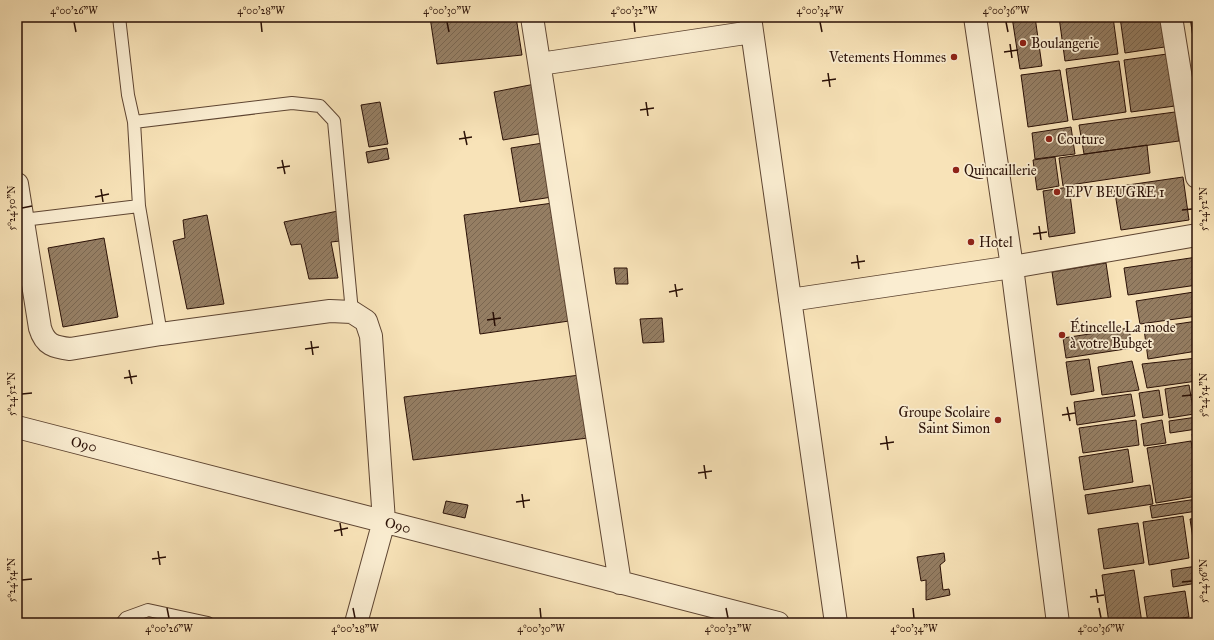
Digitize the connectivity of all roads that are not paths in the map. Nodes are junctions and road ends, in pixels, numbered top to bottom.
1 (119, 17) edge
2 (532, 17) edge
3 (975, 17) edge
4 (1171, 17) edge
5 (751, 25) edge
6 (540, 64) junction
7 (134, 122) junction
8 (1197, 177) edge
9 (17, 184) edge
10 (139, 206) junction
11 (23, 220) junction
12 (1197, 235) edge
13 (1012, 267) junction
14 (790, 300) junction
15 (352, 312) junction
16 (161, 334) junction
17 (17, 427) edge
18 (384, 521) junction
19 (620, 583) junction
20 (122, 623) edge
21 (208, 623) edge
22 (356, 623) edge
23 (778, 623) edge
24 (836, 623) edge
25 (1058, 623) edge

1 - 7 lane
2 - 6 street
3 - 13 street
4 - 8 street
5 - 6 street
5 - 14 street
6 - 19 street
7 - 10 lane
7 - 15 lane
9 - 11 street
10 - 11 lane
10 - 16 lane
11 - 16 street
12 - 13 street
13 - 14 street
13 - 25 street
14 - 24 street
15 - 16 street
15 - 18 street
17 - 18 street, O90
18 - 19 street, O90
18 - 22 street
19 - 23 street, O90
20 - 21 lane

